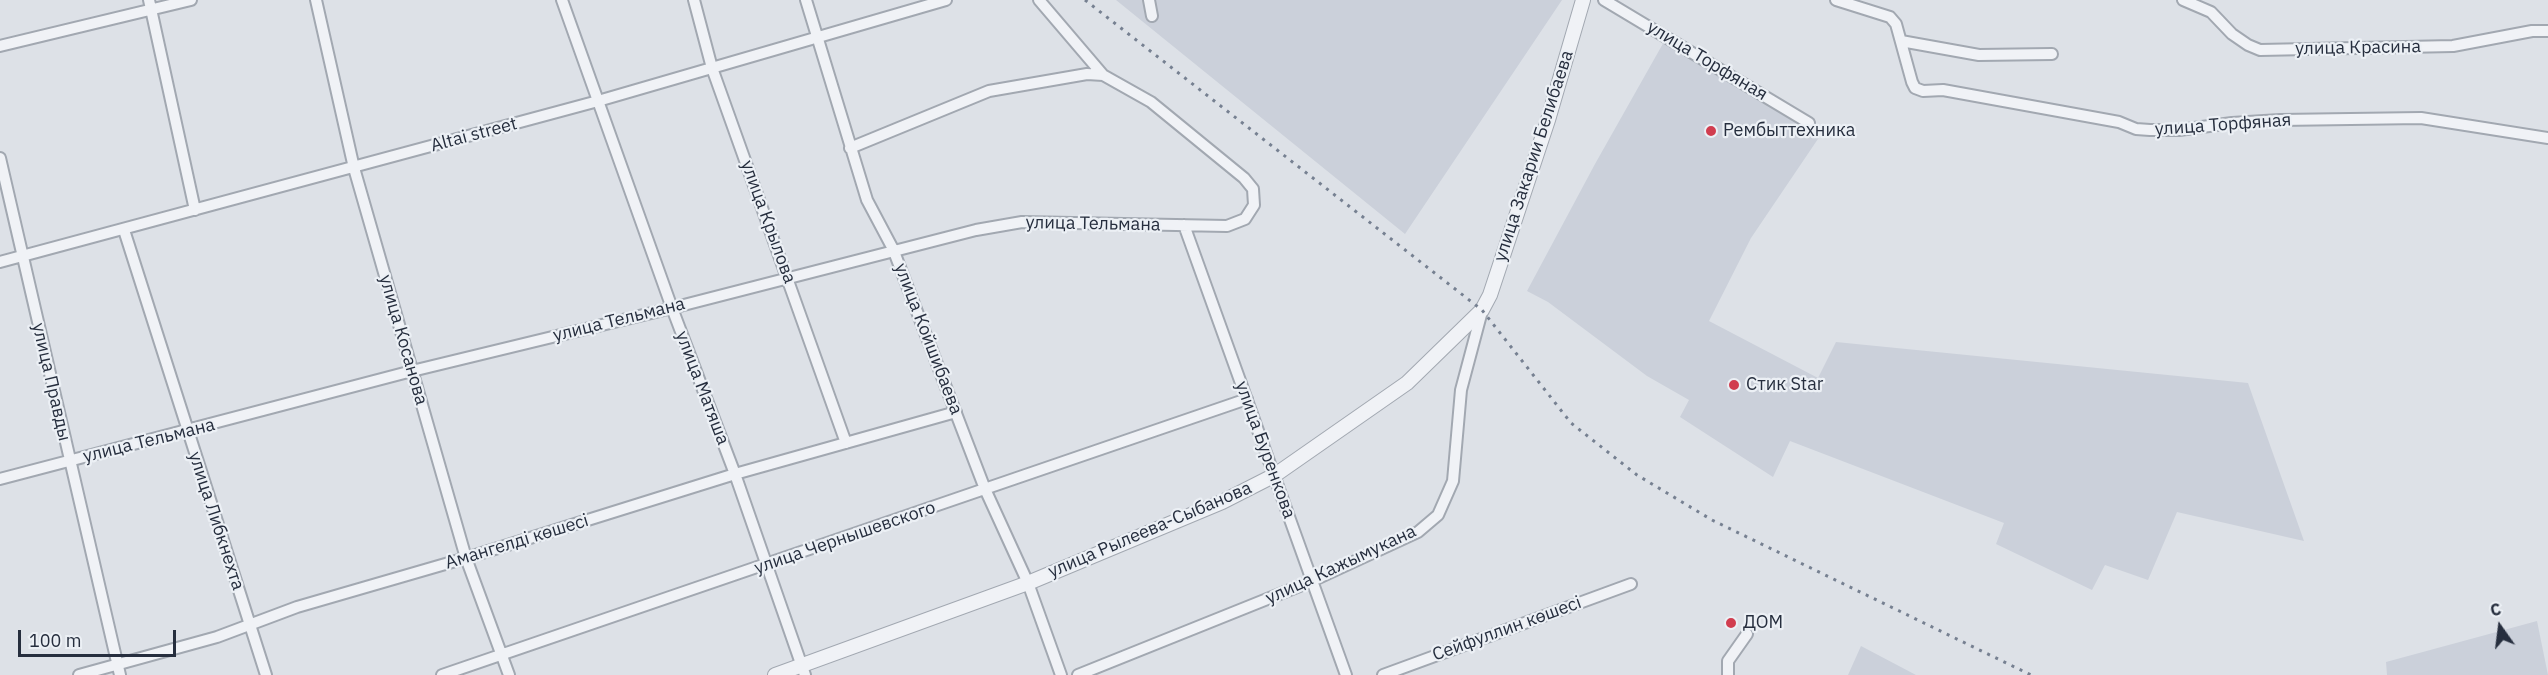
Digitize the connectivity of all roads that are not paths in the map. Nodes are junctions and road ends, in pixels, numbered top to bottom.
1 (191, 0) edge
2 (316, 0) edge
3 (562, 0) edge
4 (694, 0) edge
5 (806, 0) edge
6 (946, 0) edge
7 (1039, 0) edge
8 (1149, 0) edge
9 (1583, 0) edge
10 (1604, 0) edge
11 (1836, 0) edge
12 (2183, 0) edge
13 (150, 4) edge
14 (1152, 16) dead end
15 (2548, 31) edge
16 (816, 37) junction
17 (1901, 41) junction
18 (0, 46) edge
19 (2052, 54) dead end
20 (712, 68) junction
21 (1103, 75) junction
22 (598, 101) junction
23 (1809, 123) dead end
24 (2548, 138) edge
25 (850, 148) junction
26 (0, 158) edge
27 (354, 168) junction
28 (195, 210) junction
29 (1184, 225) junction
30 (124, 230) junction
31 (892, 249) junction
32 (23, 256) junction
33 (0, 262) edge
34 (788, 276) junction
35 (672, 308) junction
36 (1482, 310) junction
37 (412, 371) junction
38 (1246, 399) junction
39 (956, 412) junction
40 (187, 431) junction
41 (846, 443) junction
42 (69, 461) junction
43 (735, 474) junction
44 (1275, 475) junction
45 (0, 479) edge
46 (985, 489) junction
47 (466, 558) junction
48 (766, 566) junction
49 (1312, 581) junction
50 (1028, 583) junction
51 (1631, 584) dead end
52 (250, 623) junction
53 (1747, 634) dead end
54 (502, 655) junction
55 (119, 670) edge
56 (804, 670) edge
57 (79, 675) edge
58 (266, 675) edge
59 (442, 675) edge
60 (509, 675) edge
61 (775, 675) edge
62 (1061, 675) edge
63 (1078, 675) edge
64 (1346, 675) edge
65 (1383, 675) edge
66 (1728, 675) edge

1 - 13 street
2 - 27 street, улица Косанова
3 - 22 street, улица Матяша
4 - 20 street, улица Крылова
5 - 16 street, улица Койшибаева
6 - 16 street, Altai street
7 - 21 street
8 - 14 street
9 - 36 street, улица Закарии Белибаева
10 - 23 street, улица Торфяная
11 - 17 street, улица Торфяная
12 - 15 street, улица Красина
13 - 18 street
13 - 28 street
16 - 20 street, Altai street
16 - 25 street, улица Койшибаева
17 - 19 street
17 - 24 street, улица Торфяная
20 - 22 street, Altai street
20 - 34 street, улица Крылова
21 - 25 street
21 - 29 street, улица Тельмана
22 - 27 street, Altai street
22 - 35 street, улица Матяша
25 - 31 street, улица Койшибаева
26 - 32 street, улица Правды
27 - 28 street, Altai street
27 - 37 street, улица Косанова
28 - 30 street, Altai street
29 - 31 street, улица Тельмана
29 - 38 street, улица Буренкова
30 - 32 street, Altai street
30 - 40 street, улица Либкнехта
31 - 34 street, улица Тельмана
31 - 39 street, улица Койшибаева
32 - 33 street, Altai street
32 - 42 street, улица Правды
34 - 35 street, улица Тельмана
34 - 41 street, улица Крылова
35 - 37 street, улица Тельмана
35 - 43 street, улица Матяша
36 - 44 street, улица Рылеева-Сыбанова
36 - 49 street, улица Кажымукана
37 - 40 street, улица Тельмана
37 - 47 street, улица Косанова
38 - 44 street, улица Буренкова
38 - 46 street, улица Чернышевского
39 - 41 street, Амангелді көшесі
39 - 46 street, улица Койшибаева
40 - 42 street, улица Тельмана
40 - 52 street, улица Либкнехта
41 - 43 street, Амангелді көшесі
42 - 45 street, улица Тельмана
42 - 55 street, улица Правды
43 - 47 street, Амангелді көшесі
43 - 48 street, улица Матяша
44 - 49 street, улица Буренкова
44 - 50 street, улица Рылеева-Сыбанова
46 - 48 street, улица Чернышевского
46 - 50 street, улица Койшибаева
47 - 52 street, Амангелді көшесі
47 - 54 street, улица Косанова
48 - 54 street, улица Чернышевского
48 - 56 street, улица Матяша
49 - 63 street, улица Кажымукана
49 - 64 street, улица Буренкова
50 - 56 street, улица Рылеева-Сыбанова
50 - 62 street, улица Койшибаева
51 - 65 street, Сейфуллин көшесі
52 - 55 street, Амангелді көшесі
52 - 58 street, улица Либкнехта
53 - 66 street
54 - 59 street, улица Чернышевского
54 - 60 street, улица Косанова
55 - 57 street, Амангелді көшесі
56 - 61 street, улица Рылеева-Сыбанова

